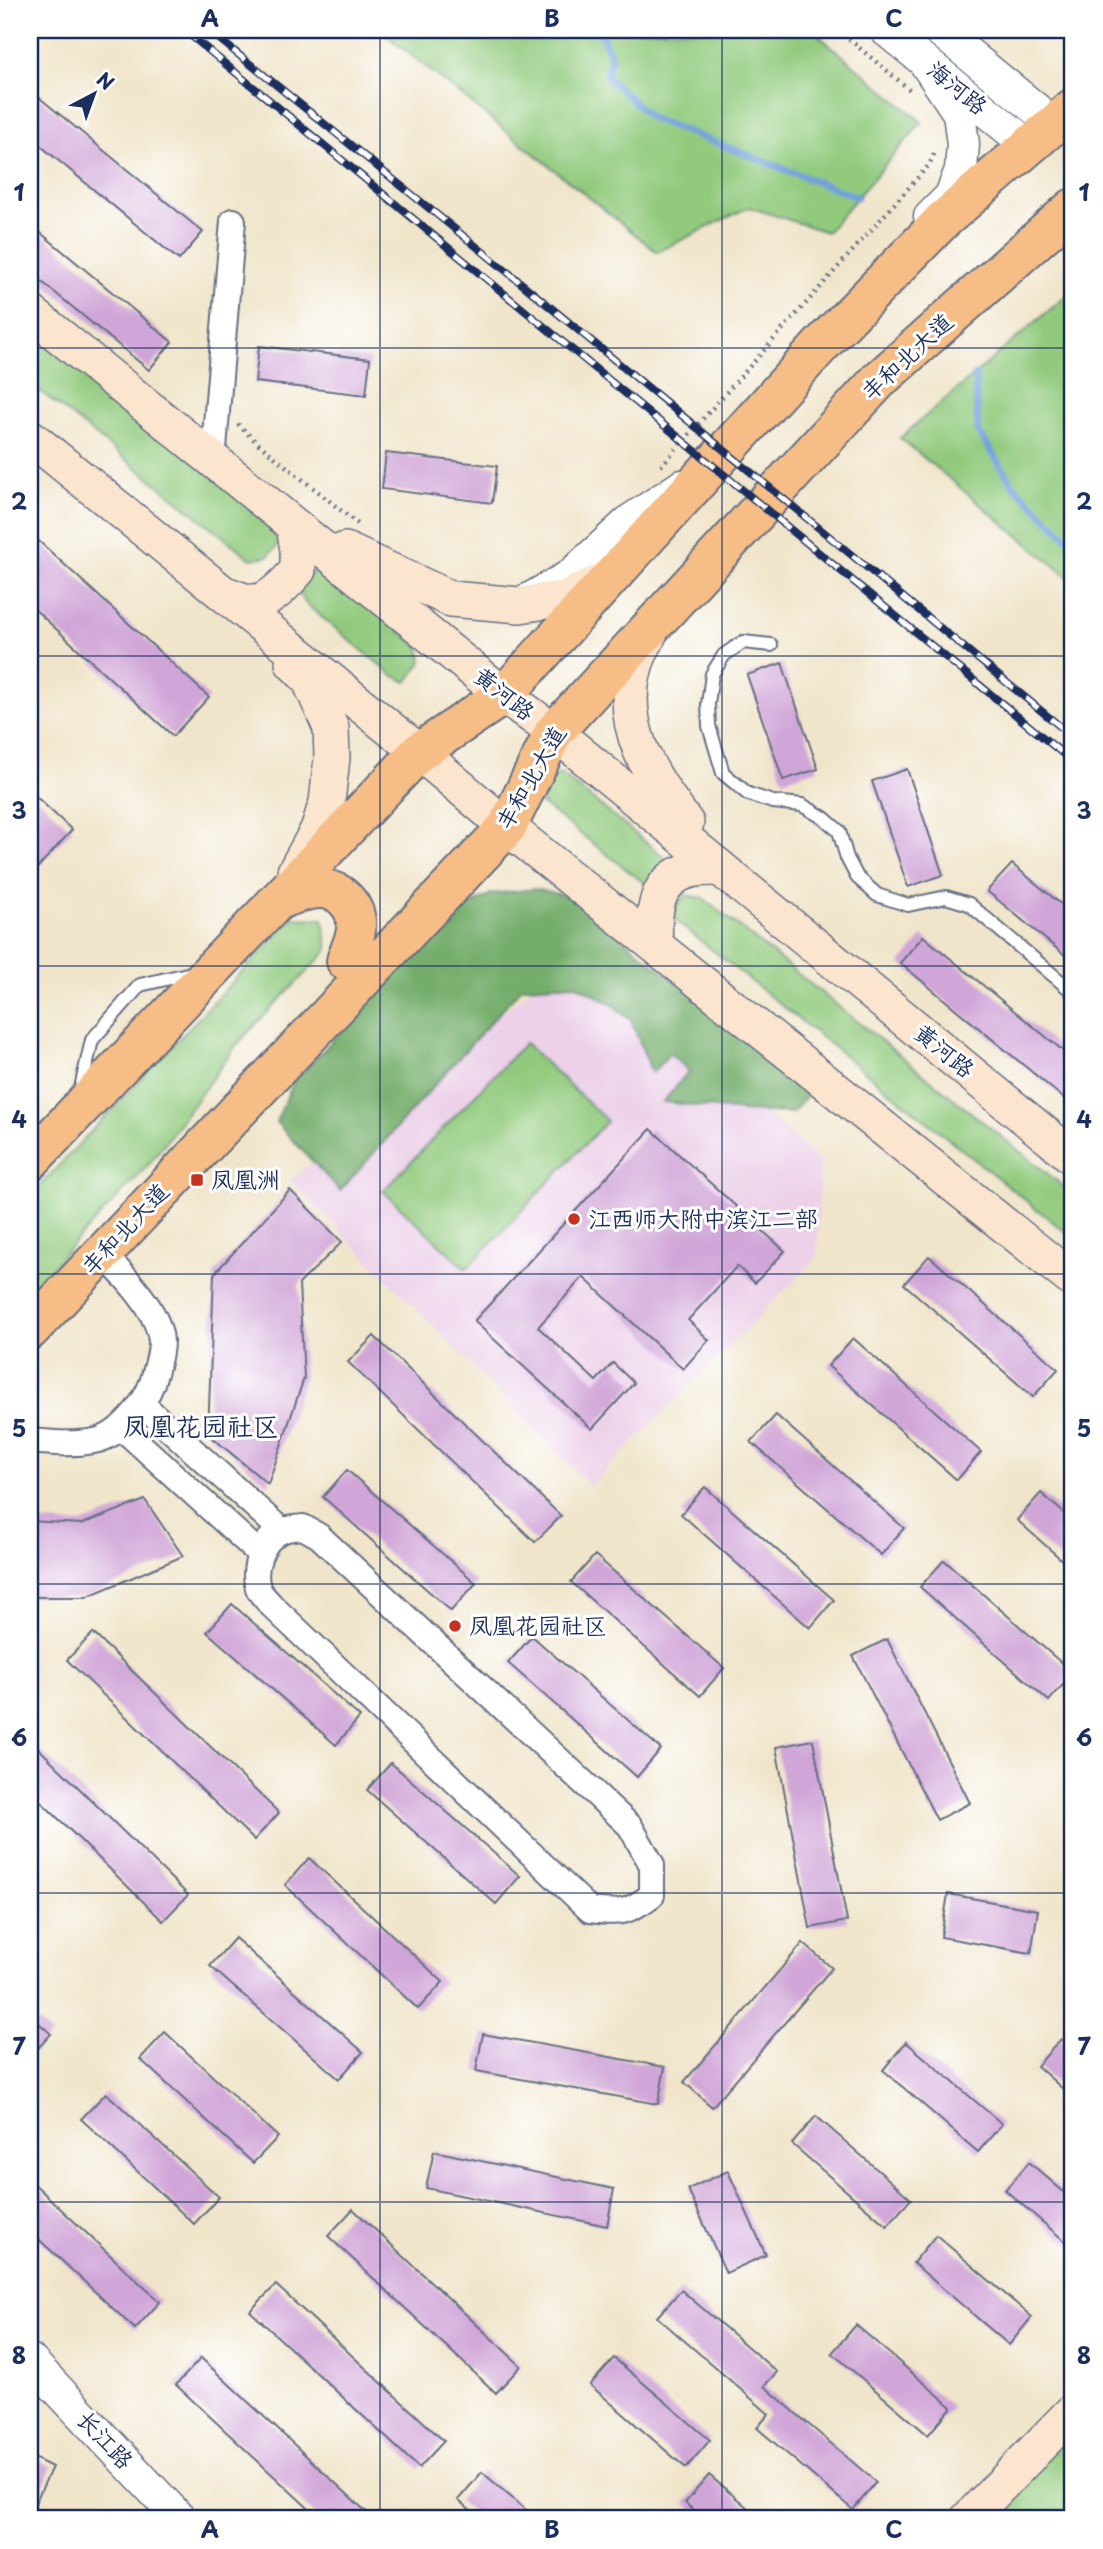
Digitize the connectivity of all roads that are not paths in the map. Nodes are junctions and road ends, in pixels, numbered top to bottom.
1 (886, 30) edge
2 (939, 30) edge
3 (924, 61) junction
4 (1052, 126) edge
5 (1073, 208) edge
6 (233, 221) dead end
7 (30, 312) edge
8 (30, 437) edge
9 (213, 460) junction
10 (294, 526) junction
11 (611, 577) junction
12 (224, 594) junction
13 (520, 605) junction
14 (653, 625) junction
15 (771, 645) dead end
16 (504, 695) junction
17 (554, 732) junction
18 (419, 752) junction
19 (499, 819) junction
20 (720, 868) junction
21 (279, 900) junction
22 (654, 944) junction
23 (346, 961) junction
24 (1073, 992) edge
25 (1073, 1157) edge
26 (30, 1161) edge
27 (170, 1182) junction
28 (102, 1254) junction
29 (1073, 1280) edge
30 (30, 1330) edge
31 (142, 1404) junction
32 (122, 1428) junction
33 (30, 1441) edge
34 (282, 1531) junction
35 (260, 1554) junction
36 (30, 2360) edge
37 (1073, 2411) edge
38 (180, 2519) edge
39 (968, 2519) edge

1 - 3 street, 海河路
2 - 4 street, 海河路
3 - 4 street, 海河路
3 - 13 street
4 - 11 highway
5 - 14 highway, 丰和北大道
6 - 9 street
7 - 9 main road, 黄河路
8 - 12 main road
9 - 10 main road, 黄河路
10 - 12 main road
10 - 13 main road
10 - 16 main road, 黄河路
11 - 13 main road
11 - 16 highway
12 - 18 main road
12 - 21 main road
14 - 17 highway, 丰和北大道
14 - 20 main road
15 - 24 lane
16 - 17 main road, 黄河路
16 - 18 highway
17 - 19 highway, 丰和北大道
17 - 20 main road, 黄河路
18 - 19 main road
18 - 21 highway
19 - 22 main road
19 - 23 highway
19 - 27 highway, 丰和北大道
20 - 22 main road
20 - 25 main road, 黄河路
21 - 23 highway
21 - 26 highway
22 - 29 main road
23 - 27 highway
27 - 28 highway, 丰和北大道
28 - 30 highway, 丰和北大道
28 - 31 street
31 - 32 street
31 - 34 street
32 - 33 street
32 - 35 street
34 - 35 street
34 - 35 street
36 - 38 street, 长江路
37 - 39 main road

